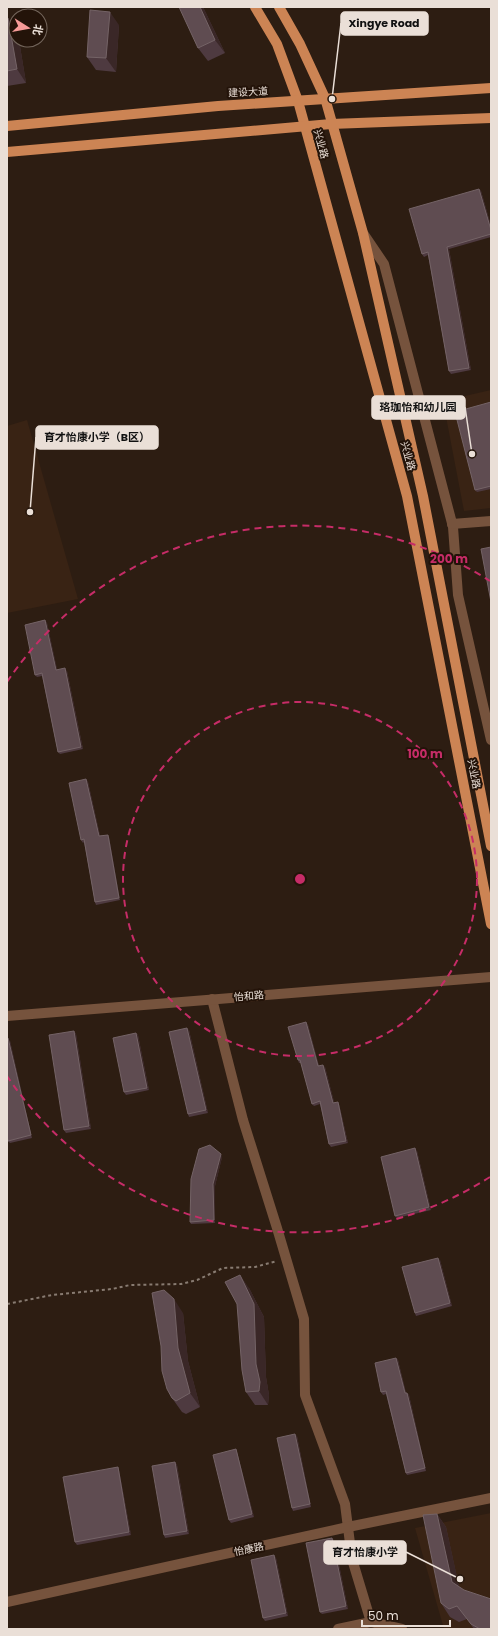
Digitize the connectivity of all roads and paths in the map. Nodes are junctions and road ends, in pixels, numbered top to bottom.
1 (255, 7) edge
2 (279, 7) edge
3 (491, 88) edge
4 (324, 98) junction
5 (298, 101) junction
6 (491, 118) edge
7 (331, 124) junction
8 (7, 126) edge
9 (304, 126) junction
10 (7, 152) edge
11 (363, 233) junction
12 (491, 521) edge
13 (452, 524) junction
14 (489, 723) edge
15 (491, 740) edge
16 (491, 846) edge
17 (491, 924) edge
18 (491, 977) edge
19 (212, 999) junction
20 (7, 1016) edge
21 (286, 1258) junction
22 (7, 1304) edge
23 (491, 1498) edge
24 (348, 1527) junction
25 (7, 1602) edge
26 (371, 1622) junction
27 (338, 1629) edge
28 (402, 1629) edge

1 - 5 main road, 兴业路
2 - 4 main road, 兴业路
3 - 4 main road, 建设大道
4 - 5 main road, 建设大道
4 - 7 main road, 兴业路
5 - 8 main road, 建设大道
5 - 9 main road, 兴业路
6 - 7 main road
7 - 9 main road
7 - 11 main road, 兴业路
9 - 10 main road
9 - 17 main road, 兴业路
11 - 13 street
11 - 16 main road, 兴业路
12 - 13 street
13 - 14 street
14 - 15 street
18 - 19 street, 怡和路
19 - 20 street, 怡和路
19 - 21 street
21 - 22 path
21 - 24 street
23 - 24 street, 怡康路
24 - 25 street, 怡康路
24 - 26 street
26 - 27 street
26 - 28 street

